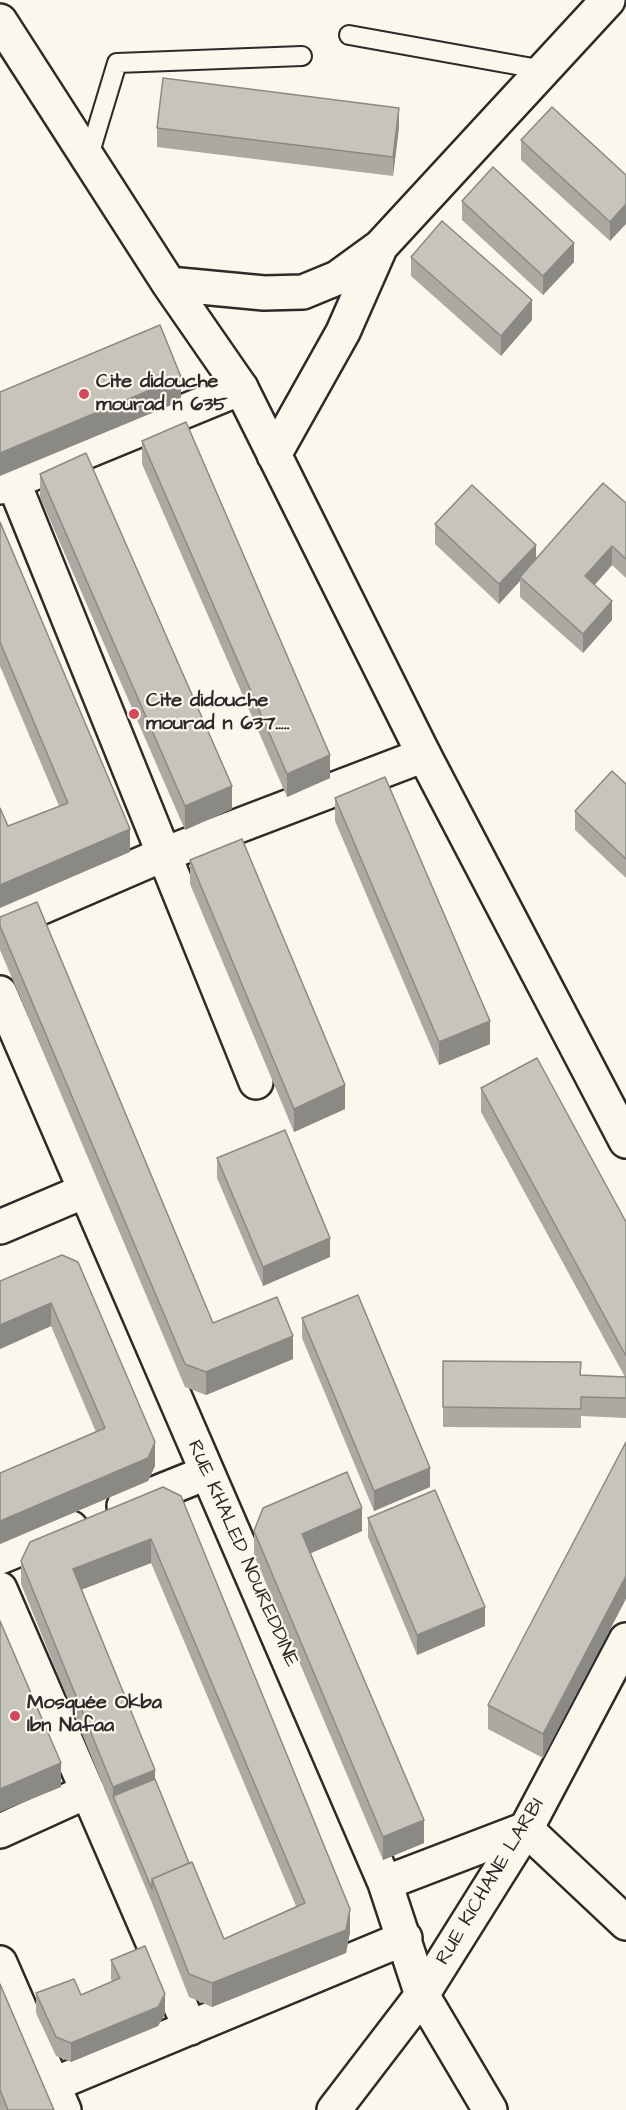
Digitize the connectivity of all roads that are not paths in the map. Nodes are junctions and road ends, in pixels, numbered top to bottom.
1 (609, 0) edge
2 (0, 21) edge
3 (349, 35) dead end
4 (302, 56) dead end
5 (544, 70) junction
6 (88, 159) junction
7 (381, 246) junction
8 (169, 284) junction
9 (241, 388) junction
10 (274, 455) junction
11 (6, 484) edge
12 (424, 755) junction
13 (162, 855) junction
14 (0, 925) edge
15 (0, 993) edge
16 (256, 1082) dead end
17 (626, 1141) edge
18 (87, 1190) junction
19 (0, 1227) edge
20 (206, 1473) junction
21 (0, 1557) edge
22 (0, 1589) edge
23 (626, 1640) edge
24 (88, 1791) junction
25 (526, 1829) junction
26 (0, 1830) edge
27 (385, 1883) junction
28 (626, 1923) edge
29 (405, 1938) junction
30 (0, 1963) edge
31 (422, 1995) junction
32 (190, 2028) junction
33 (58, 2097) edge
34 (334, 2110) edge
35 (490, 2110) edge

1 - 5 street
2 - 6 street
3 - 5 lane
4 - 6 lane
5 - 7 street
6 - 8 street
7 - 8 street
7 - 10 street
8 - 9 street
9 - 10 street
9 - 11 street
10 - 12 street
11 - 13 street
12 - 13 street
12 - 17 street
13 - 14 street
13 - 16 street
15 - 18 street, RUE KHALED NOUREDDINE
18 - 19 street
18 - 20 street, RUE KHALED NOUREDDINE
20 - 21 street
20 - 27 street, RUE KHALED NOUREDDINE
22 - 24 street
23 - 25 street, RUE KICHANE LARBI
24 - 26 street
24 - 32 street
25 - 27 street
25 - 28 street
25 - 31 street, RUE KICHANE LARBI
27 - 29 street, RUE KHALED NOUREDDINE
29 - 31 street, RUE KHALED NOUREDDINE
29 - 32 street
30 - 33 street
31 - 34 street, RUE KICHANE LARBI
31 - 35 street, RUE KHALED NOUREDDINE
32 - 33 street

